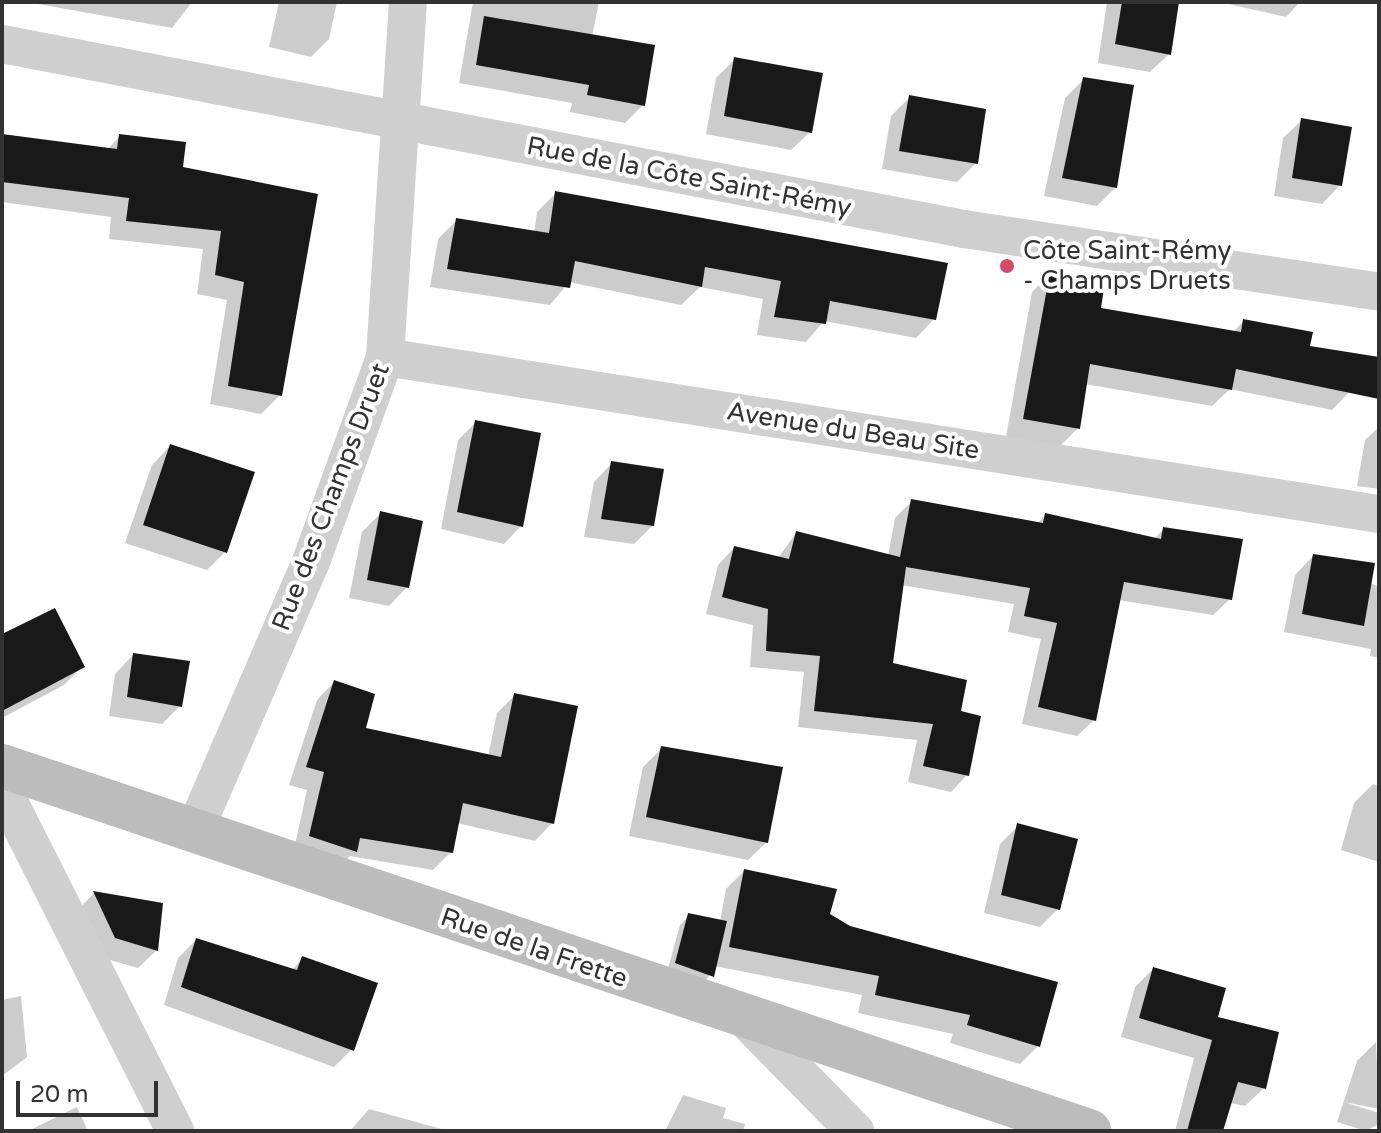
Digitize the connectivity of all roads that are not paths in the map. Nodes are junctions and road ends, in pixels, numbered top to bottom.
1 (408, 2) edge
2 (2, 44) edge
3 (399, 121) junction
4 (1379, 292) edge
5 (385, 357) junction
6 (1379, 514) edge
7 (2, 766) edge
8 (2, 788) edge
9 (194, 832) junction
10 (746, 1020) junction
11 (1078, 1128) edge
12 (175, 1131) edge
13 (855, 1131) edge

1 - 3 street, Rue des Champs Druet
2 - 3 street, Rue de la Côte Saint-Rémy
3 - 4 street, Rue de la Côte Saint-Rémy
3 - 5 street, Rue des Champs Druet
5 - 6 street, Avenue du Beau Site
5 - 9 street, Rue des Champs Druet
7 - 9 street, Rue de la Frette
8 - 12 street
9 - 10 street, Rue de la Frette
10 - 11 street, Rue de la Frette
10 - 13 street

